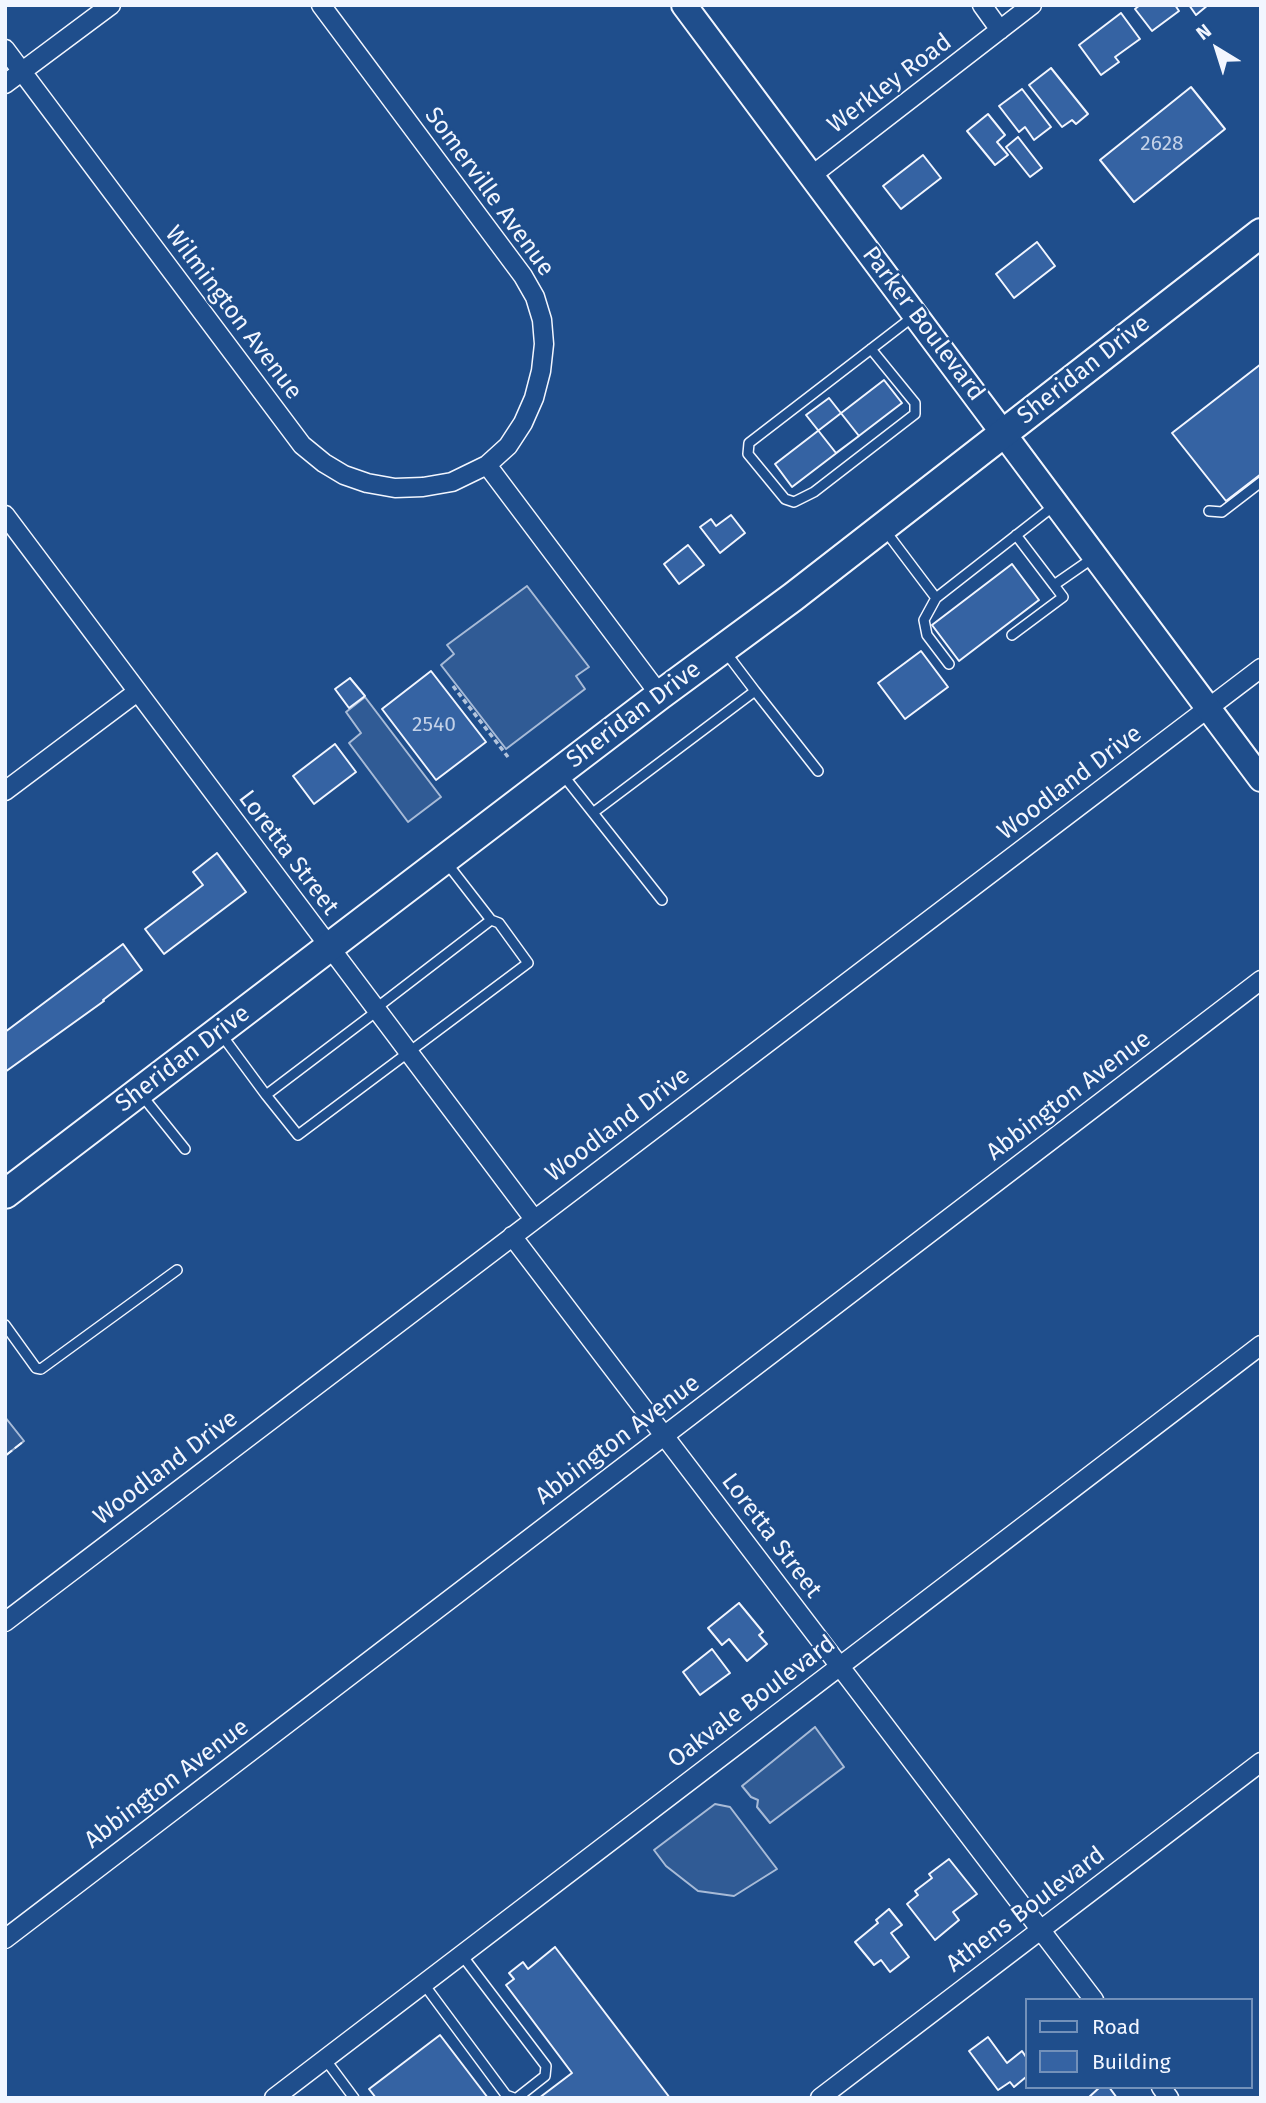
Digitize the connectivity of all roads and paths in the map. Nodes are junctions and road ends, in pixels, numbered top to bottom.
1 (111, 5) edge
2 (321, 5) edge
3 (684, 5) edge
4 (982, 5) edge
5 (1032, 5) edge
6 (1000, 30) junction
7 (5, 49) edge
8 (22, 72) junction
9 (5, 84) edge
10 (811, 176) junction
11 (1261, 233) edge
12 (916, 315) junction
13 (871, 349) junction
14 (1004, 433) junction
15 (487, 465) junction
16 (1261, 482) edge
17 (1057, 504) junction
18 (1209, 511) dead end
19 (5, 515) edge
20 (883, 528) junction
21 (1016, 535) junction
22 (1096, 556) junction
23 (1054, 585) junction
24 (936, 598) junction
25 (1012, 635) dead end
26 (723, 649) junction
27 (949, 664) dead end
28 (1261, 668) edge
29 (453, 686) dead end
30 (755, 691) junction
31 (137, 692) junction
32 (660, 695) junction
33 (1209, 709) junction
34 (508, 757) dead end
35 (560, 771) junction
36 (818, 771) dead end
37 (1261, 779) edge
38 (5, 792) edge
39 (594, 812) junction
40 (444, 859) junction
41 (662, 900) dead end
42 (491, 920) junction
43 (329, 947) junction
44 (1261, 980) edge
45 (376, 1010) junction
46 (219, 1031) junction
47 (408, 1053) junction
48 (139, 1092) junction
49 (266, 1095) junction
50 (185, 1149) dead end
51 (8, 1185) edge
52 (534, 1219) junction
53 (512, 1236) junction
54 (177, 1270) dead end
55 (5, 1325) edge
56 (1261, 1345) edge
57 (664, 1436) junction
58 (5, 1622) edge
59 (840, 1666) junction
60 (1261, 1762) edge
61 (1041, 1930) junction
62 (5, 1939) edge
63 (461, 1954) junction
64 (423, 1983) junction
65 (1092, 1998) edge
66 (325, 2059) junction
67 (282, 2095) edge
68 (354, 2098) edge
69 (516, 2098) edge
70 (820, 2098) edge

1 - 8 street
2 - 15 street, Somerville Avenue
3 - 10 street, Parker Boulevard
4 - 6 street
5 - 6 street, Werkley Road
6 - 10 street, Werkley Road
7 - 8 street, Wilmington Avenue
8 - 9 street
8 - 15 street, Wilmington Avenue
10 - 12 street, Parker Boulevard
11 - 14 main road, Sheridan Drive
12 - 13 lane
12 - 14 street, Parker Boulevard
13 - 13 lane
14 - 17 street, Parker Boulevard
14 - 20 main road, Sheridan Drive
15 - 32 street
16 - 18 lane
17 - 21 lane
17 - 22 street, Parker Boulevard
19 - 31 street, Loretta Street
20 - 24 lane
20 - 26 main road, Sheridan Drive
21 - 23 lane
21 - 24 lane
22 - 23 lane
22 - 33 street, Parker Boulevard
23 - 25 lane
24 - 27 lane
26 - 30 lane
26 - 32 main road, Sheridan Drive
28 - 33 street, Woodland Drive
29 - 34 path
30 - 36 lane
30 - 39 lane
31 - 38 street
31 - 43 street, Loretta Street
32 - 35 main road, Sheridan Drive
33 - 37 street, Parker Boulevard
33 - 52 street, Woodland Drive
35 - 39 lane
35 - 40 main road, Sheridan Drive
39 - 41 lane
40 - 42 lane
40 - 43 main road, Sheridan Drive
42 - 45 lane
42 - 47 lane
43 - 45 street, Loretta Street
43 - 46 main road, Sheridan Drive
44 - 57 street, Abbington Avenue
45 - 47 street, Loretta Street
45 - 49 lane
46 - 48 main road, Sheridan Drive
46 - 49 lane
47 - 49 lane
47 - 52 street, Loretta Street
48 - 50 lane
48 - 51 main road, Sheridan Drive
52 - 53 street, Woodland Drive
53 - 57 street, Loretta Street
53 - 58 street, Woodland Drive
54 - 55 lane
56 - 59 street, Oakvale Boulevard
57 - 59 street, Loretta Street
57 - 62 street, Abbington Avenue
59 - 61 street, Loretta Street
59 - 63 street, Oakvale Boulevard
60 - 61 street, Athens Boulevard
61 - 65 street, Loretta Street
61 - 70 street, Athens Boulevard
63 - 64 street, Oakvale Boulevard
63 - 69 lane
64 - 66 street, Oakvale Boulevard
64 - 69 lane
66 - 67 street, Oakvale Boulevard
66 - 68 lane

